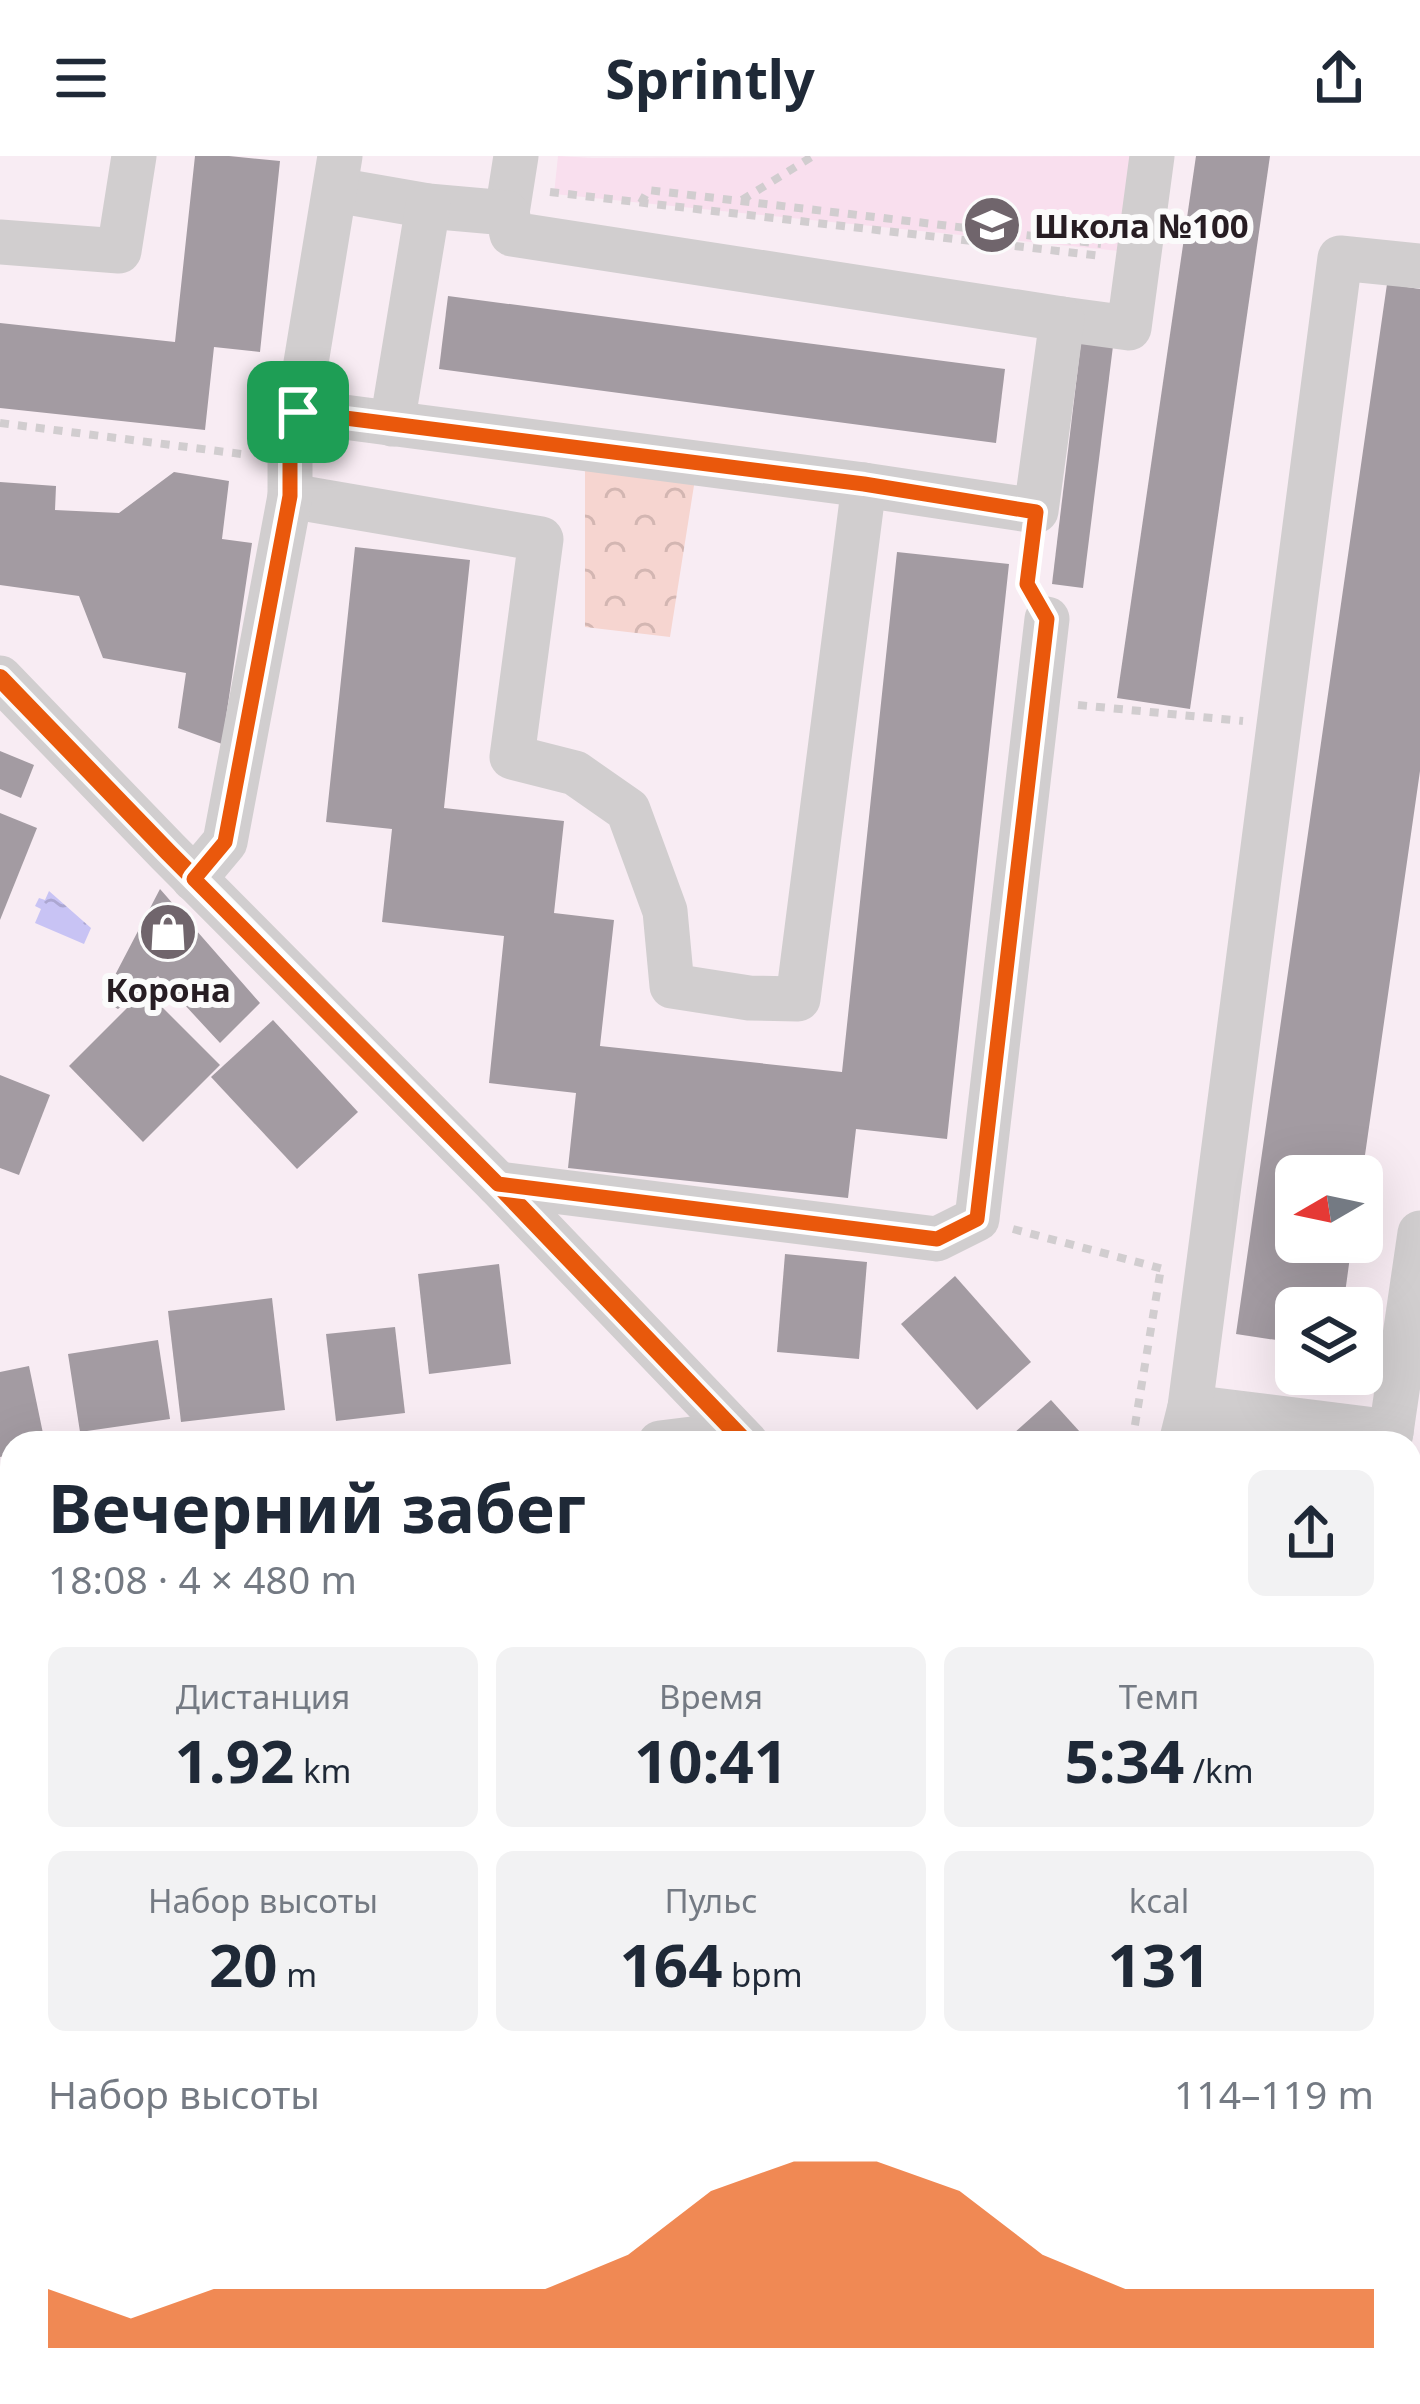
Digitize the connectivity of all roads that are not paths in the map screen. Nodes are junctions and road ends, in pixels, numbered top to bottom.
1 (134, 156) edge
2 (1152, 156) edge
3 (338, 173) edge
4 (512, 180) edge
5 (428, 206) junction
6 (0, 242) edge
7 (1420, 266) edge
8 (1062, 319) junction
9 (298, 412) junction
10 (392, 424) junction
11 (290, 478) junction
12 (864, 484) junction
13 (1047, 619) road end
14 (0, 678) edge
15 (194, 879) junction
16 (498, 1184) junction
17 (1420, 1233) edge
18 (1186, 1425) edge
19 (734, 1431) edge
20 (1280, 1431) edge
21 (1391, 1431) edge

1 - 6 street
2 - 8 street
3 - 5 street
3 - 9 street
4 - 5 street
4 - 8 street
5 - 10 street
7 - 18 street
8 - 12 street
9 - 10 street
9 - 11 street
10 - 12 street
11 - 12 street
11 - 15 street
13 - 16 street
14 - 15 street
15 - 16 street
16 - 19 street
17 - 21 street
18 - 20 street

